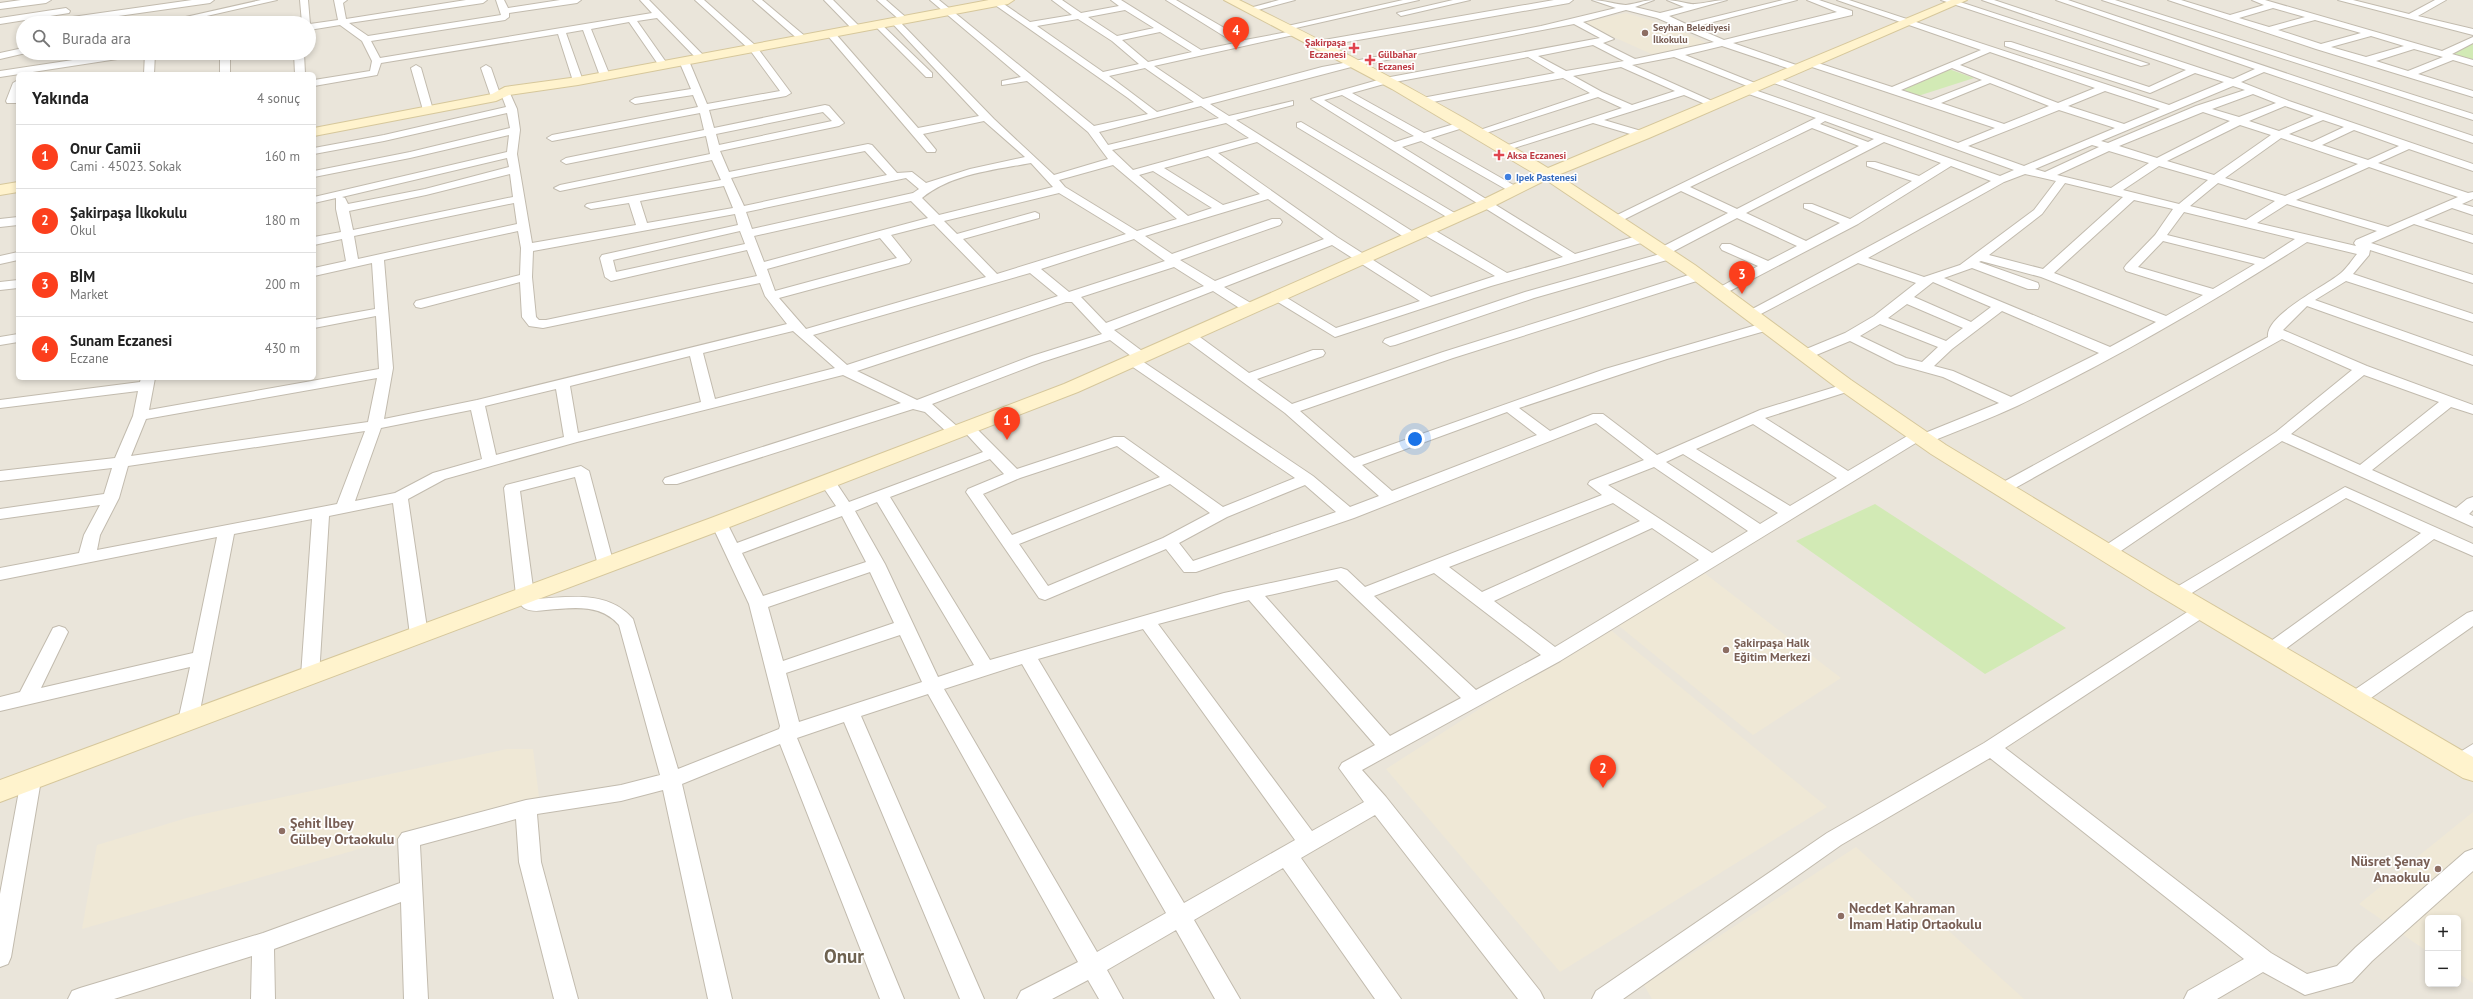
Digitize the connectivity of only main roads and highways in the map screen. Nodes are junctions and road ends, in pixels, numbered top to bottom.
1 (1230, 0) edge
2 (998, 1) edge
3 (1953, 1) edge
4 (316, 132) edge
5 (1547, 174) junction
6 (16, 187) edge
7 (0, 190) edge
8 (2468, 761) edge
9 (0, 791) edge

1 - 5 main road
2 - 4 main road
3 - 5 main road
5 - 8 main road
5 - 9 main road
6 - 7 main road

